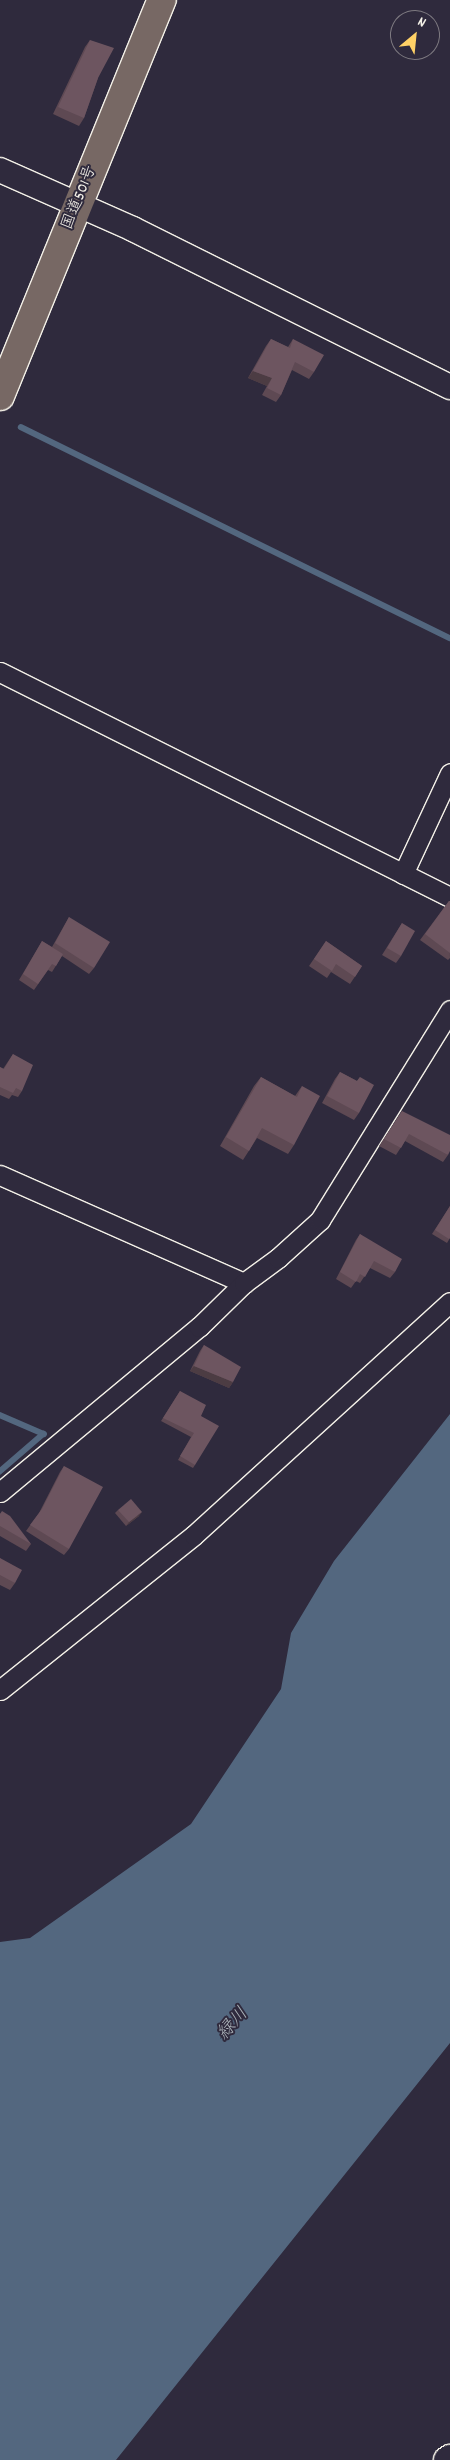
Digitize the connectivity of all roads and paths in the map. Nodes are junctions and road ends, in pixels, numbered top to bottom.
1 (162, 0) edge
2 (0, 170) edge
3 (78, 203) junction
4 (450, 387) edge
5 (0, 396) edge
6 (0, 672) edge
7 (450, 773) edge
8 (403, 874) junction
9 (450, 897) edge
10 (450, 1010) edge
11 (0, 1176) edge
12 (244, 1283) junction
13 (450, 1302) edge
14 (0, 1492) edge
15 (0, 1690) edge

1 - 3 highway, 国道501号
2 - 3 street
3 - 4 street
3 - 5 highway, 国道501号
6 - 8 street
7 - 8 street
8 - 9 street
10 - 12 street
11 - 12 street
12 - 14 street
13 - 15 street

